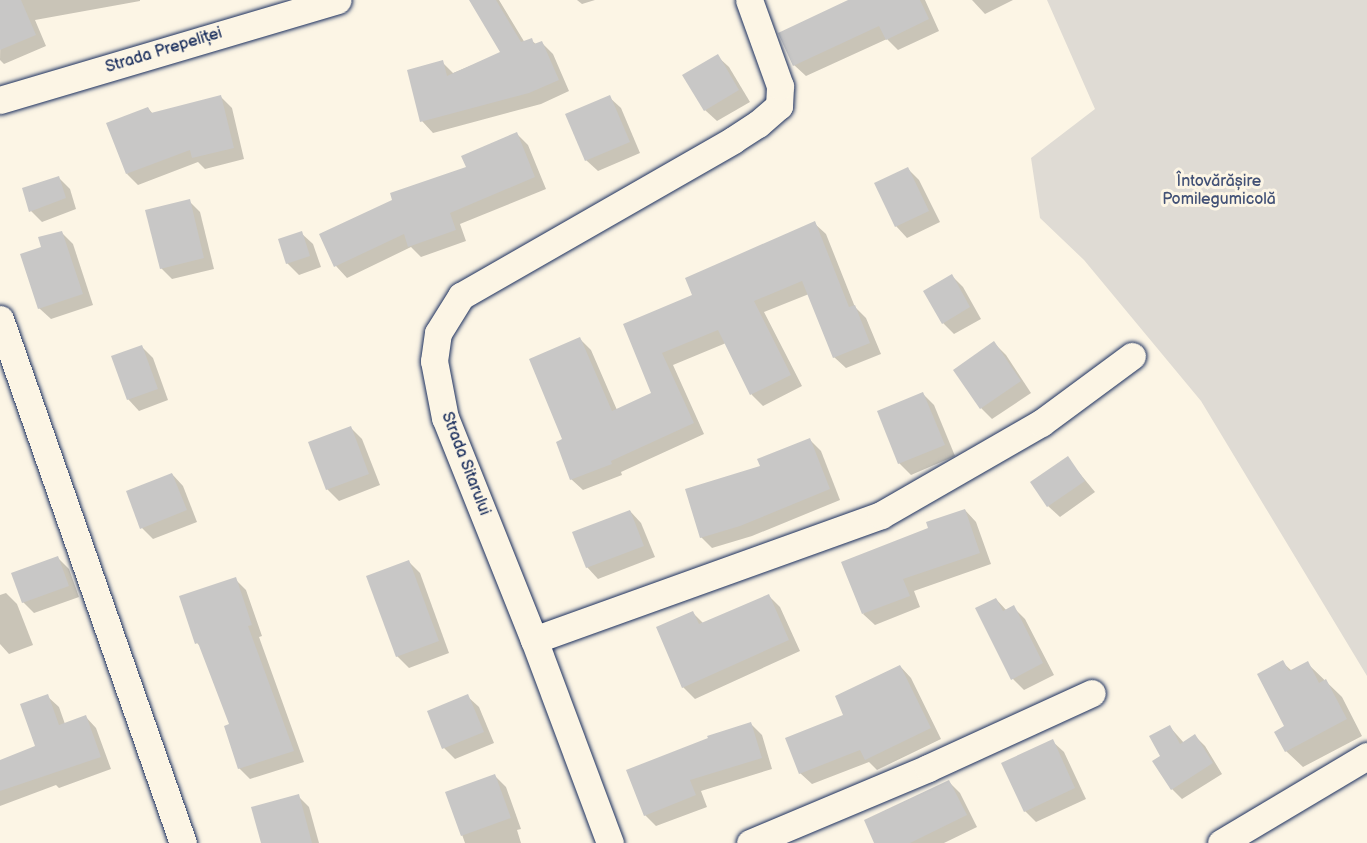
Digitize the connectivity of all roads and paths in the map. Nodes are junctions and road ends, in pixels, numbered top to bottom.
1 (749, 0) edge
2 (331, 1) edge
3 (0, 100) edge
4 (0, 320) edge
5 (1132, 356) dead end
6 (534, 640) junction
7 (1092, 693) dead end
8 (1367, 756) edge
9 (183, 843) edge
10 (610, 843) edge
11 (750, 843) edge
12 (1221, 843) edge

1 - 6 street, Strada Sitarului
2 - 3 street, Strada Prepeliței
4 - 9 street
5 - 6 street
6 - 10 street, Strada Sitarului
7 - 11 street
8 - 12 street

